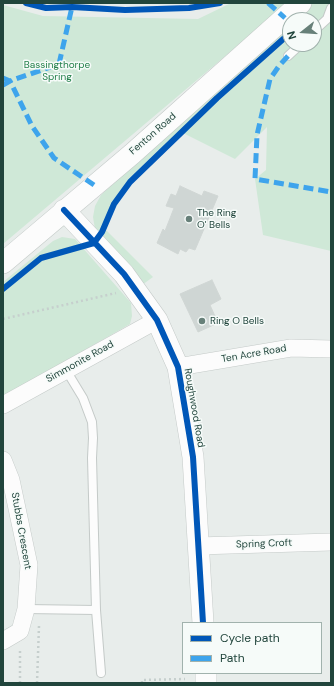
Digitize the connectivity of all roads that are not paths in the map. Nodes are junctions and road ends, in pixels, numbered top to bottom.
1 (301, 3) edge
2 (331, 8) edge
3 (322, 22) edge
4 (292, 52) edge
5 (288, 56) dead end
6 (64, 210) junction
7 (3, 263) edge
8 (156, 320) junction
9 (331, 349) edge
10 (178, 367) junction
11 (66, 370) junction
12 (3, 405) edge
13 (3, 460) edge
14 (331, 542) edge
15 (198, 546) junction
16 (33, 609) junction
17 (96, 610) junction
18 (203, 622) edge
19 (3, 641) edge
20 (101, 674) dead end

1 - 6 street, Fenton Road
2 - 3 lane
4 - 5 lane
6 - 7 street, Fenton Road
6 - 8 street, Roughwood Road
8 - 10 street, Roughwood Road
8 - 11 street, Simmonite Road
9 - 10 street, Ten Acre Road
10 - 15 street, Roughwood Road
11 - 12 street, Simmonite Road
11 - 17 lane
13 - 16 street, Stubbs Crescent
14 - 15 street, Spring Croft
15 - 18 street, Roughwood Road
16 - 17 lane
16 - 19 street, Stubbs Crescent
17 - 20 lane

